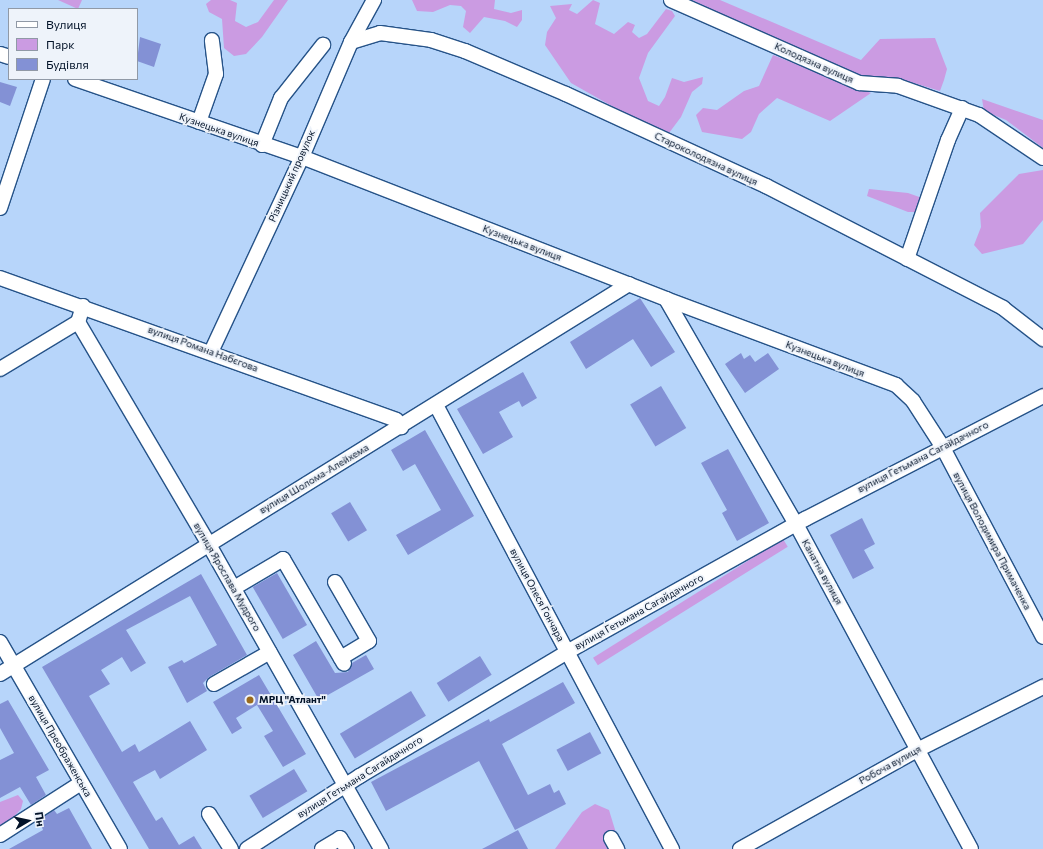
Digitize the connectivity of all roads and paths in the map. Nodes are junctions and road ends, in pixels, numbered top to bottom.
1 (374, 0) edge
2 (671, 0) edge
3 (212, 40) dead end
4 (351, 42) junction
5 (323, 45) dead end
6 (43, 80) edge
7 (78, 80) edge
8 (962, 108) junction
9 (198, 122) junction
10 (262, 145) junction
11 (302, 157) junction
12 (1043, 158) edge
13 (0, 208) edge
14 (907, 259) junction
15 (0, 278) edge
16 (629, 284) junction
17 (666, 299) junction
18 (83, 306) junction
19 (78, 322) junction
20 (1043, 339) edge
21 (212, 352) junction
22 (0, 369) edge
23 (1043, 396) edge
24 (436, 405) junction
25 (401, 427) junction
26 (942, 446) junction
27 (796, 524) junction
28 (208, 543) junction
29 (335, 582) dead end
30 (234, 588) junction
31 (1043, 637) edge
32 (0, 642) edge
33 (270, 652) junction
34 (567, 652) junction
35 (13, 666) junction
36 (0, 674) edge
37 (214, 684) dead end
38 (1043, 687) edge
39 (919, 749) junction
40 (81, 783) junction
41 (345, 785) junction
42 (209, 814) dead end
43 (0, 834) edge
44 (120, 849) edge
45 (231, 849) edge
46 (247, 849) edge
47 (322, 849) edge
48 (347, 849) edge
49 (381, 849) edge
50 (672, 849) edge
51 (740, 849) edge
52 (971, 849) edge

1 - 4 street, Різницький провулок
2 - 8 street, Колодязна вулиця
3 - 9 street
4 - 11 street, Різницький провулок
4 - 14 street, Староколодязна вулиця
5 - 10 street
6 - 13 street
7 - 9 street, Кузнецька вулиця
8 - 12 street, Колодязна вулиця
8 - 14 street
9 - 10 street, Кузнецька вулиця
10 - 11 street, Кузнецька вулиця
11 - 16 street, Кузнецька вулиця
11 - 21 street, Різницький провулок
14 - 20 street, Староколодязна вулиця
15 - 18 street, вулиця Романа Набєгова
16 - 17 street, Кузнецька вулиця
16 - 24 street, вулиця Шолома-Алейхема
17 - 26 street, Кузнецька вулиця
17 - 27 street, Канатна вулиця
18 - 19 street
18 - 21 street, вулиця Романа Набєгова
19 - 22 street
19 - 28 street, вулиця Ярослава Мудрого
21 - 25 street, вулиця Романа Набєгова
23 - 26 street, вулиця Гетьмана Сагайдачного
24 - 25 street, вулиця Шолома-Алейхема
24 - 34 street, вулиця Олеся Гончара
25 - 28 street, вулиця Шолома-Алейхема
26 - 27 street, вулиця Гетьмана Сагайдачного
26 - 31 street, вулиця Володимира Примаченка
27 - 34 street, вулиця Гетьмана Сагайдачного
27 - 39 street, Канатна вулиця
28 - 30 street, вулиця Ярослава Мудрого
28 - 35 street, вулиця Шолома-Алейхема
29 - 30 street
30 - 33 street, вулиця Ярослава Мудрого
32 - 35 street, вулиця Преображенська
33 - 37 street
33 - 41 street, вулиця Ярослава Мудрого
34 - 41 street, вулиця Гетьмана Сагайдачного
34 - 50 street, вулиця Олеся Гончара
35 - 36 street, вулиця Шолома-Алейхема
35 - 40 street, вулиця Преображенська
38 - 39 street, Робоча вулиця
39 - 51 street, Робоча вулиця
39 - 52 street, Канатна вулиця
40 - 43 street
40 - 44 street, вулиця Преображенська
41 - 46 street, вулиця Гетьмана Сагайдачного
41 - 49 street, вулиця Ярослава Мудрого
42 - 45 street
47 - 48 street

